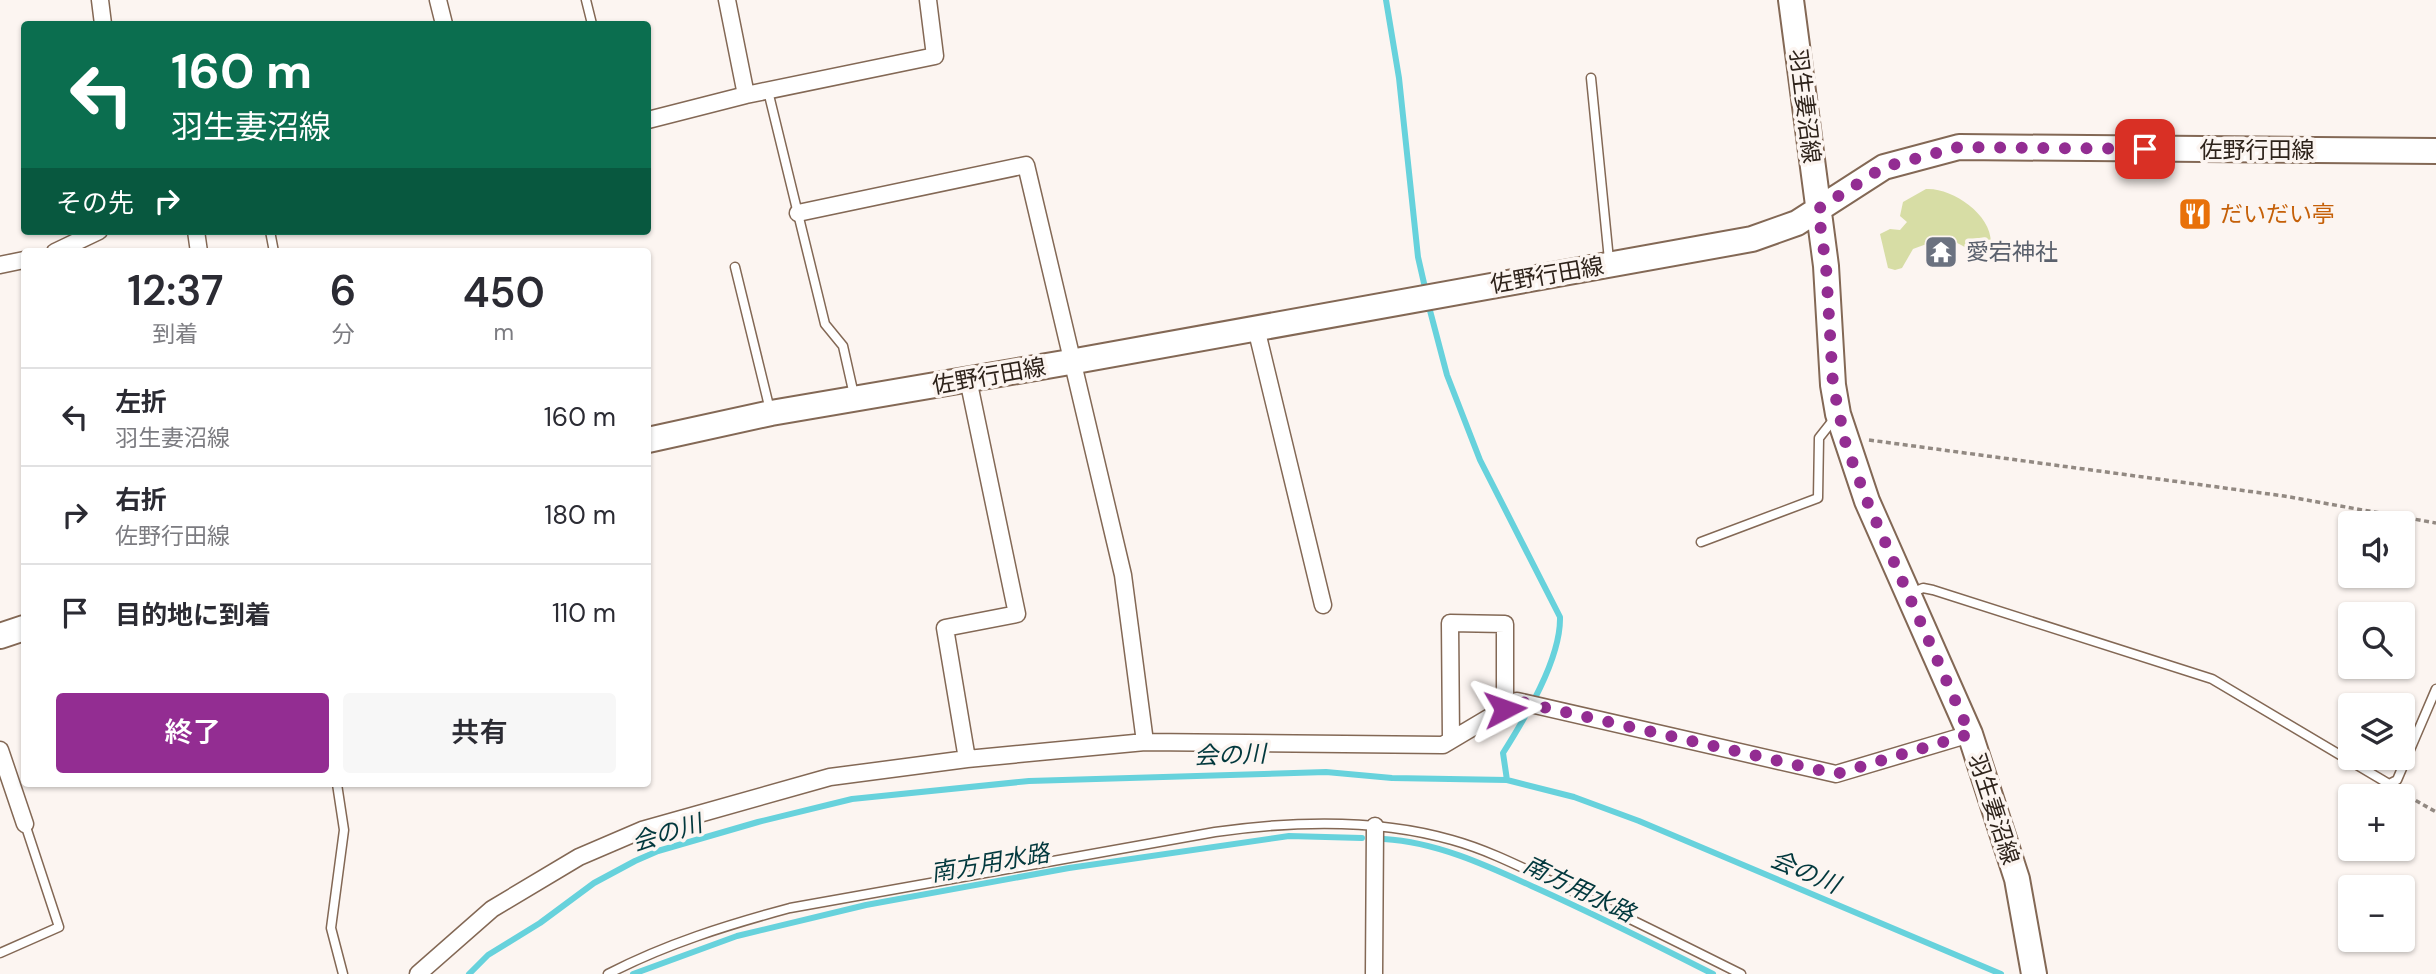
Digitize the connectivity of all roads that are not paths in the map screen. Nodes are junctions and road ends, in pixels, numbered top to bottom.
1 (100, 0) edge
2 (438, 0) edge
3 (586, 0) edge
4 (727, 0) edge
5 (928, 0) edge
6 (1791, 0) edge
7 (103, 21) edge
8 (443, 21) edge
9 (591, 21) edge
10 (1591, 78) dead end
11 (768, 91) junction
12 (746, 95) junction
13 (651, 119) edge
14 (2436, 151) edge
15 (1818, 209) junction
16 (798, 214) junction
17 (91, 235) edge
18 (63, 248) edge
19 (21, 261) edge
20 (1609, 263) junction
21 (0, 265) edge
22 (735, 267) dead end
23 (1256, 328) junction
24 (1070, 362) junction
25 (968, 379) junction
26 (854, 399) junction
27 (771, 413) junction
28 (1838, 414) junction
29 (651, 439) edge
30 (1701, 542) dead end
31 (1908, 596) junction
32 (1323, 605) dead end
33 (21, 629) edge
34 (0, 636) edge
35 (2436, 689) edge
36 (1505, 709) junction
37 (1970, 734) junction
38 (1451, 740) junction
39 (1145, 742) junction
40 (0, 750) edge
41 (967, 759) junction
42 (337, 787) edge
43 (25, 824) joint
44 (1375, 826) junction
45 (0, 953) edge
46 (622, 971) edge
47 (343, 974) edge
48 (418, 974) edge
49 (608, 974) edge
50 (1374, 974) edge
51 (1741, 974) edge
52 (2034, 974) edge

1 - 7 street
2 - 8 street
3 - 9 lane
4 - 12 street
5 - 11 street
6 - 15 main road, 羽生妻沼線
10 - 20 lane
11 - 12 street
11 - 16 lane
12 - 13 street
14 - 15 main road, 佐野行田線
15 - 20 main road, 佐野行田線
15 - 28 main road, 羽生妻沼線
16 - 24 street
16 - 26 lane
17 - 18 street
19 - 21 street
20 - 23 main road, 佐野行田線
22 - 27 lane
23 - 24 main road, 佐野行田線
23 - 32 street
24 - 25 main road, 佐野行田線
24 - 39 street
25 - 26 main road, 佐野行田線
25 - 41 street
26 - 27 main road, 佐野行田線
27 - 29 main road, 佐野行田線
28 - 30 lane
28 - 31 main road, 羽生妻沼線
31 - 35 lane
31 - 37 main road, 羽生妻沼線
33 - 34 main road
36 - 37 street
36 - 38 street
36 - 38 street
37 - 52 main road, 羽生妻沼線
38 - 39 street
39 - 41 street
40 - 43 street
41 - 48 street
42 - 47 lane
43 - 45 lane
44 - 46 lane
44 - 50 street
44 - 51 lane
46 - 49 lane

